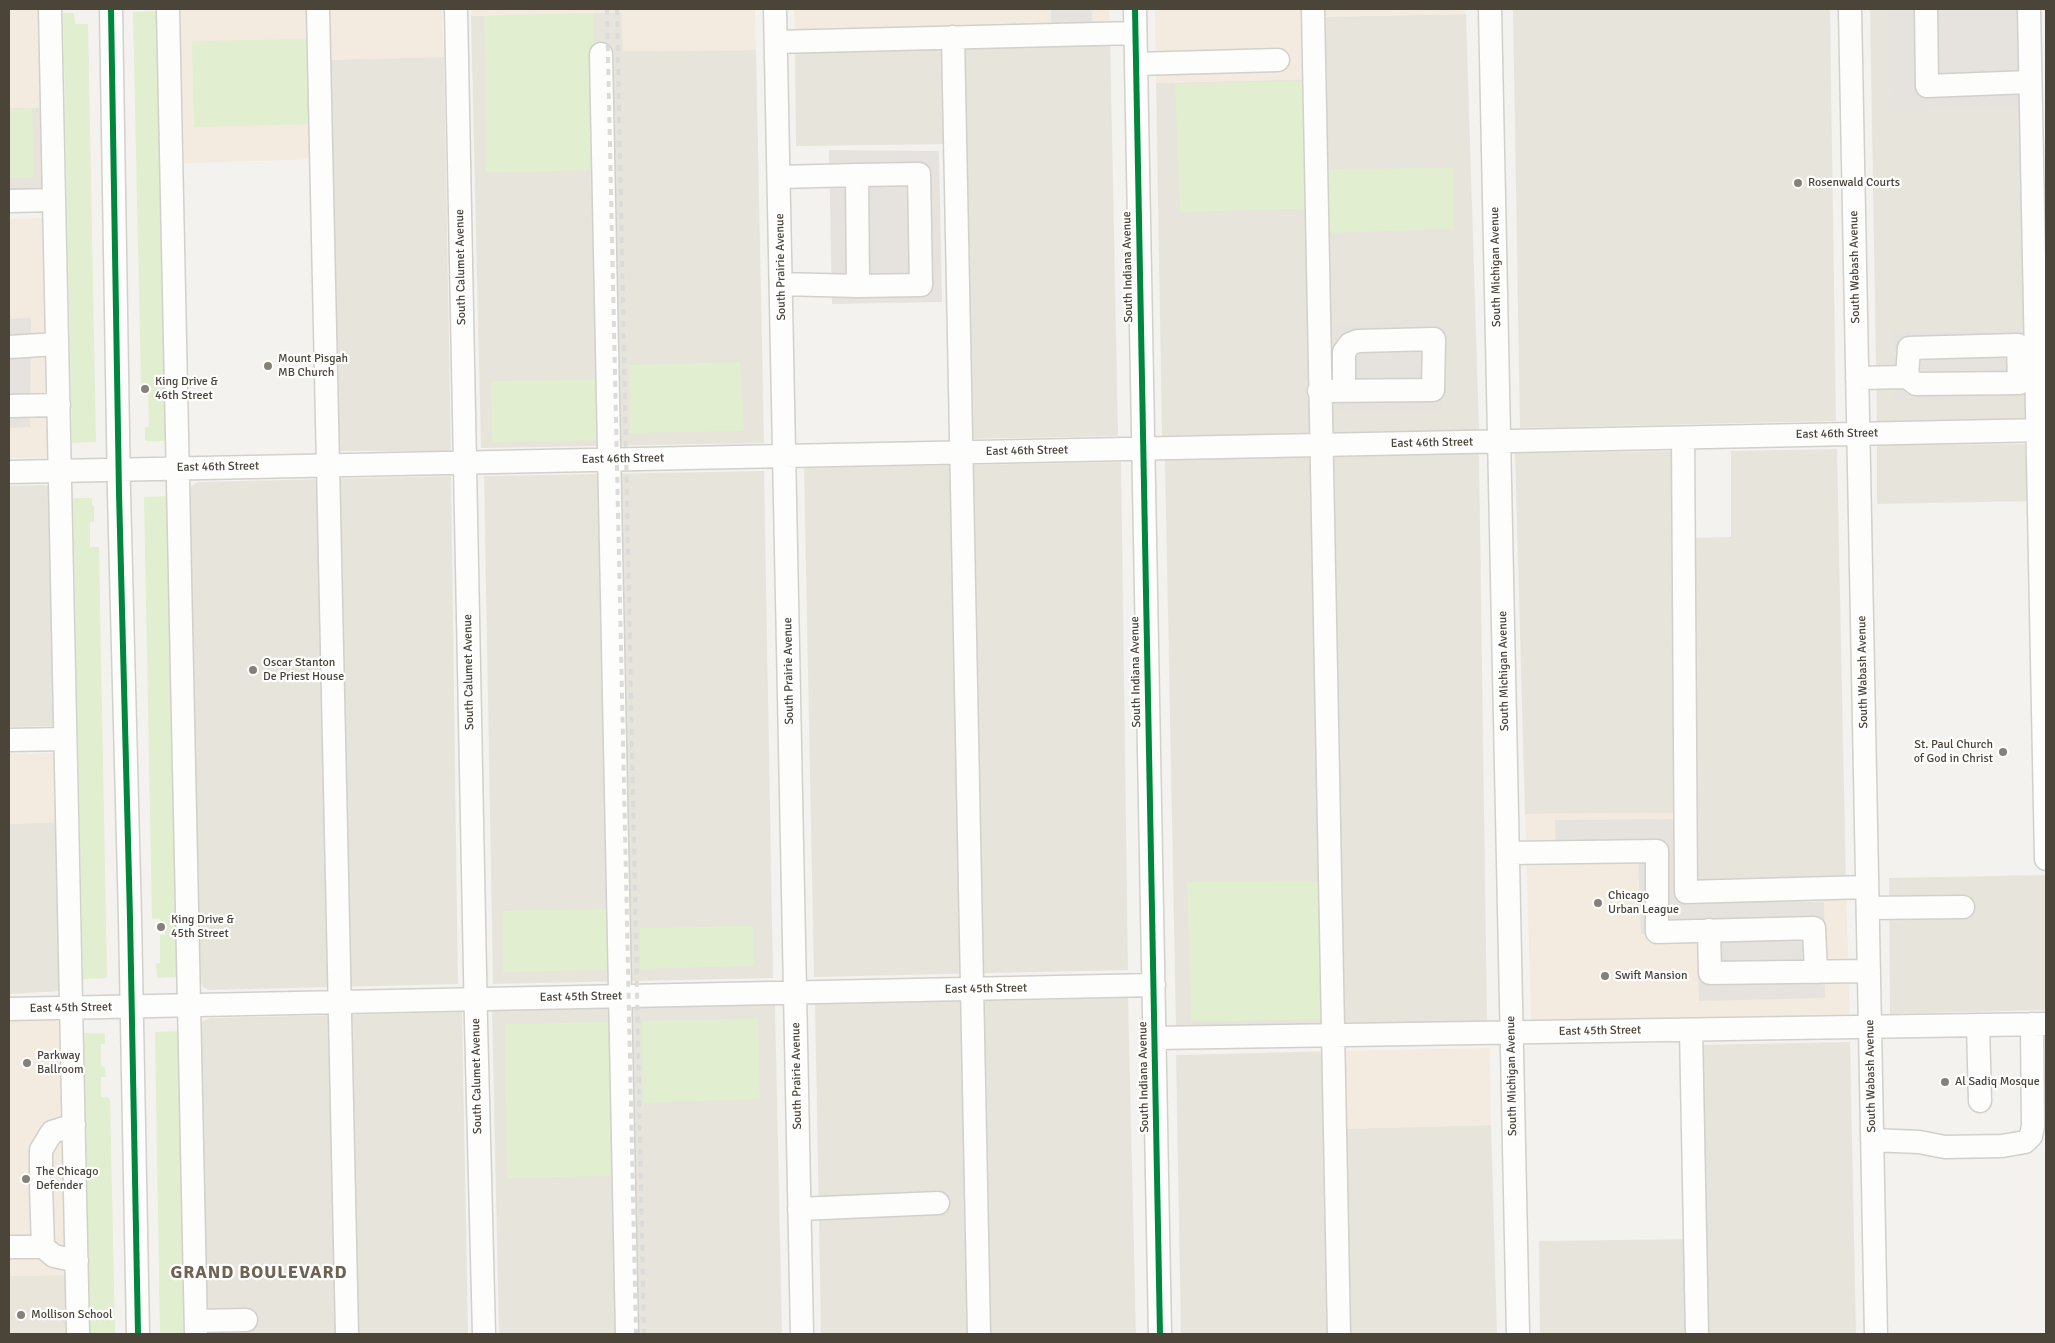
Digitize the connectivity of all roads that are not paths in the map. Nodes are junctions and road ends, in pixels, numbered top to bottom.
1 (50, 9) edge
2 (111, 9) edge
3 (168, 9) edge
4 (318, 9) edge
5 (456, 9) edge
6 (775, 9) edge
7 (1135, 9) edge
8 (1313, 9) edge
9 (1490, 9) edge
10 (1850, 9) edge
11 (1926, 9) edge
12 (2029, 9) edge
13 (1135, 33) junction
14 (952, 37) junction
15 (776, 42) junction
16 (601, 54) dead end
17 (1278, 60) dead end
18 (1136, 64) junction
19 (2030, 82) junction
20 (857, 175) junction
21 (779, 177) junction
22 (54, 200) junction
23 (9, 201) edge
24 (781, 284) junction
25 (858, 286) junction
26 (57, 344) junction
27 (9, 347) edge
28 (1907, 377) junction
29 (1858, 378) junction
30 (1344, 390) dead end
31 (1319, 391) junction
32 (59, 405) junction
33 (9, 406) edge
34 (2042, 430) edge
35 (1858, 434) junction
36 (1682, 438) junction
37 (1500, 441) junction
38 (1320, 445) junction
39 (1143, 449) junction
40 (961, 452) junction
41 (784, 456) junction
42 (609, 459) junction
43 (465, 462) junction
44 (329, 465) junction
45 (178, 468) junction
46 (119, 469) junction
47 (60, 470) junction
48 (9, 472) edge
49 (66, 739) junction
50 (9, 740) edge
51 (1508, 854) junction
52 (2046, 859) edge
53 (1867, 897) junction
54 (1963, 907) dead end
55 (1710, 930) junction
56 (1869, 971) junction
57 (1816, 972) junction
58 (1154, 985) junction
59 (970, 989) junction
60 (795, 993) junction
61 (620, 996) junction
62 (475, 999) junction
63 (338, 1002) junction
64 (189, 1005) junction
65 (132, 1006) junction
66 (71, 1008) junction
67 (9, 1009) edge
68 (2039, 1024) edge
69 (1978, 1025) junction
70 (1870, 1027) junction
71 (1691, 1030) junction
72 (1511, 1032) junction
73 (1334, 1035) junction
74 (1155, 1038) junction
75 (1980, 1101) dead end
76 (74, 1125) junction
77 (1872, 1140) junction
78 (938, 1203) dead end
79 (800, 1209) junction
80 (9, 1247) edge
81 (43, 1247) junction
82 (76, 1261) junction
83 (246, 1320) dead end
84 (196, 1327) edge
85 (78, 1334) edge
86 (138, 1334) edge
87 (347, 1334) edge
88 (484, 1334) edge
89 (627, 1334) edge
90 (802, 1334) edge
91 (978, 1334) edge
92 (1160, 1334) edge
93 (1339, 1334) edge
94 (1518, 1334) edge
95 (1697, 1334) edge
96 (1876, 1334) edge

1 - 22 street
2 - 46 street
3 - 45 street
4 - 44 street
5 - 43 street, South Calumet Avenue
6 - 15 street, South Prairie Avenue
7 - 13 street, South Indiana Avenue
8 - 31 street
9 - 37 street, South Michigan Avenue
10 - 29 street, South Wabash Avenue
11 - 19 street
12 - 19 street
13 - 14 street
13 - 18 street, South Indiana Avenue
14 - 15 street
14 - 40 street
15 - 21 street, South Prairie Avenue
16 - 42 street
17 - 18 street
18 - 39 street, South Indiana Avenue
19 - 34 street
20 - 21 street
20 - 25 street
20 - 25 street
21 - 24 street, South Prairie Avenue
22 - 23 street
22 - 26 street
24 - 25 street
24 - 41 street, South Prairie Avenue
26 - 27 street
26 - 32 street
28 - 28 street
28 - 29 street
29 - 35 street, South Wabash Avenue
30 - 31 street
31 - 38 street
32 - 33 street
32 - 47 street
34 - 35 street, East 46th Street
34 - 52 street
35 - 36 street, East 46th Street
35 - 53 street, South Wabash Avenue
36 - 37 street, East 46th Street
36 - 53 street
37 - 38 street, East 46th Street
37 - 51 street, South Michigan Avenue
38 - 39 street, East 46th Street
38 - 73 street
39 - 40 street, East 46th Street
39 - 58 street, South Indiana Avenue
40 - 41 street, East 46th Street
40 - 59 street
41 - 42 street, East 46th Street
41 - 60 street, South Prairie Avenue
42 - 43 street, East 46th Street
42 - 61 street
43 - 44 street, East 46th Street
43 - 62 street, South Calumet Avenue
44 - 45 street, East 46th Street
44 - 63 street
45 - 46 street, East 46th Street
45 - 64 street
46 - 47 street, East 46th Street
46 - 65 street
47 - 48 street, East 46th Street
47 - 49 street
49 - 50 street
49 - 66 street
51 - 55 street
51 - 72 street, South Michigan Avenue
53 - 54 street
53 - 56 street, South Wabash Avenue
55 - 57 street
55 - 57 street
56 - 57 street
56 - 70 street, South Wabash Avenue
58 - 59 street, East 45th Street
58 - 74 street, South Indiana Avenue
59 - 60 street, East 45th Street
59 - 91 street
60 - 61 street, East 45th Street
60 - 79 street, South Prairie Avenue
61 - 62 street, East 45th Street
61 - 89 street
62 - 63 street, East 45th Street
62 - 88 street, South Calumet Avenue
63 - 64 street, East 45th Street
63 - 87 street
64 - 65 street, East 45th Street
64 - 84 street
65 - 66 street, East 45th Street
65 - 86 street
66 - 67 street, East 45th Street
66 - 76 street
68 - 69 street, East 45th Street
68 - 77 street
69 - 70 street, East 45th Street
69 - 75 street
70 - 71 street, East 45th Street
70 - 77 street, South Wabash Avenue
71 - 72 street, East 45th Street
71 - 95 street
72 - 73 street, East 45th Street
72 - 94 street, South Michigan Avenue
73 - 74 street, East 45th Street
73 - 93 street
74 - 92 street, South Indiana Avenue
76 - 81 street
76 - 82 street
77 - 96 street, South Wabash Avenue
78 - 79 street
79 - 90 street, South Prairie Avenue
80 - 81 street
81 - 82 street
82 - 85 street
83 - 84 street

